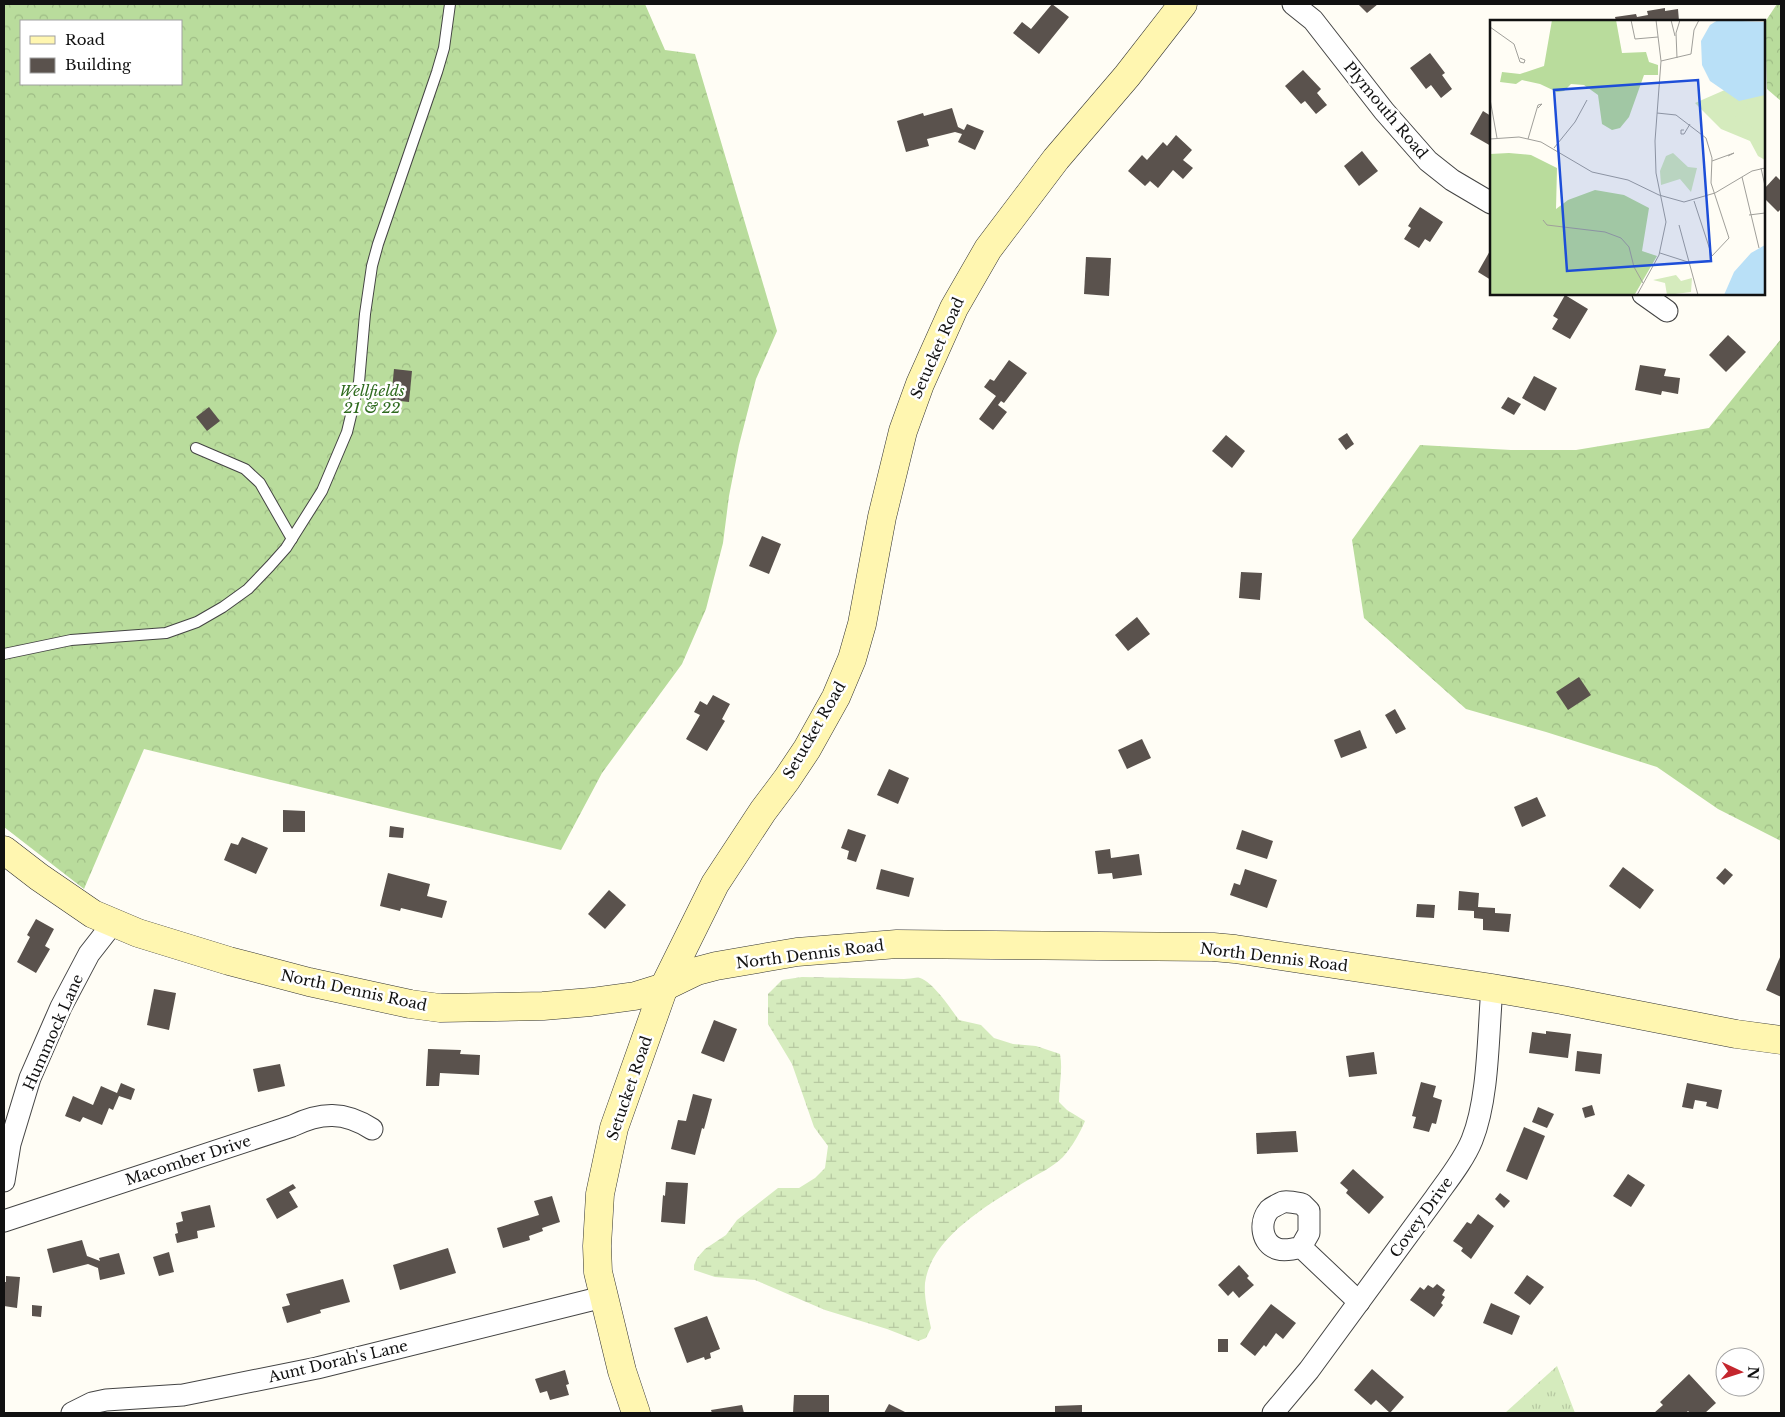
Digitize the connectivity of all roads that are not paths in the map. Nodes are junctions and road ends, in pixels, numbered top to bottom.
1 (450, 4) edge
2 (1182, 4) edge
3 (1293, 4) edge
4 (1490, 202) edge
5 (1644, 295) edge
6 (1668, 311) dead end
7 (196, 448) dead end
8 (292, 539) junction
9 (4, 654) edge
10 (4, 850) edge
11 (114, 922) junction
12 (664, 987) junction
13 (1492, 988) junction
14 (1781, 1040) edge
15 (372, 1128) dead end
16 (4, 1180) edge
17 (4, 1221) edge
18 (1301, 1247) dead end
19 (603, 1297) junction
20 (1359, 1302) junction
21 (72, 1413) edge
22 (636, 1413) edge
23 (1273, 1413) edge

1 - 8 lane
2 - 12 main road, Setucket Road
3 - 4 street, Plymouth Road
5 - 6 street
7 - 8 lane
8 - 9 lane
10 - 11 main road, North Dennis Road
11 - 12 main road, North Dennis Road
11 - 16 street, Hummock Lane
12 - 13 main road, North Dennis Road
12 - 19 main road, Setucket Road
13 - 14 main road, North Dennis Road
13 - 20 street, Covey Drive
15 - 17 street, Macomber Drive
18 - 20 street
19 - 21 street, Aunt Dorah's Lane
19 - 22 main road, Setucket Road
20 - 23 street, Covey Drive

